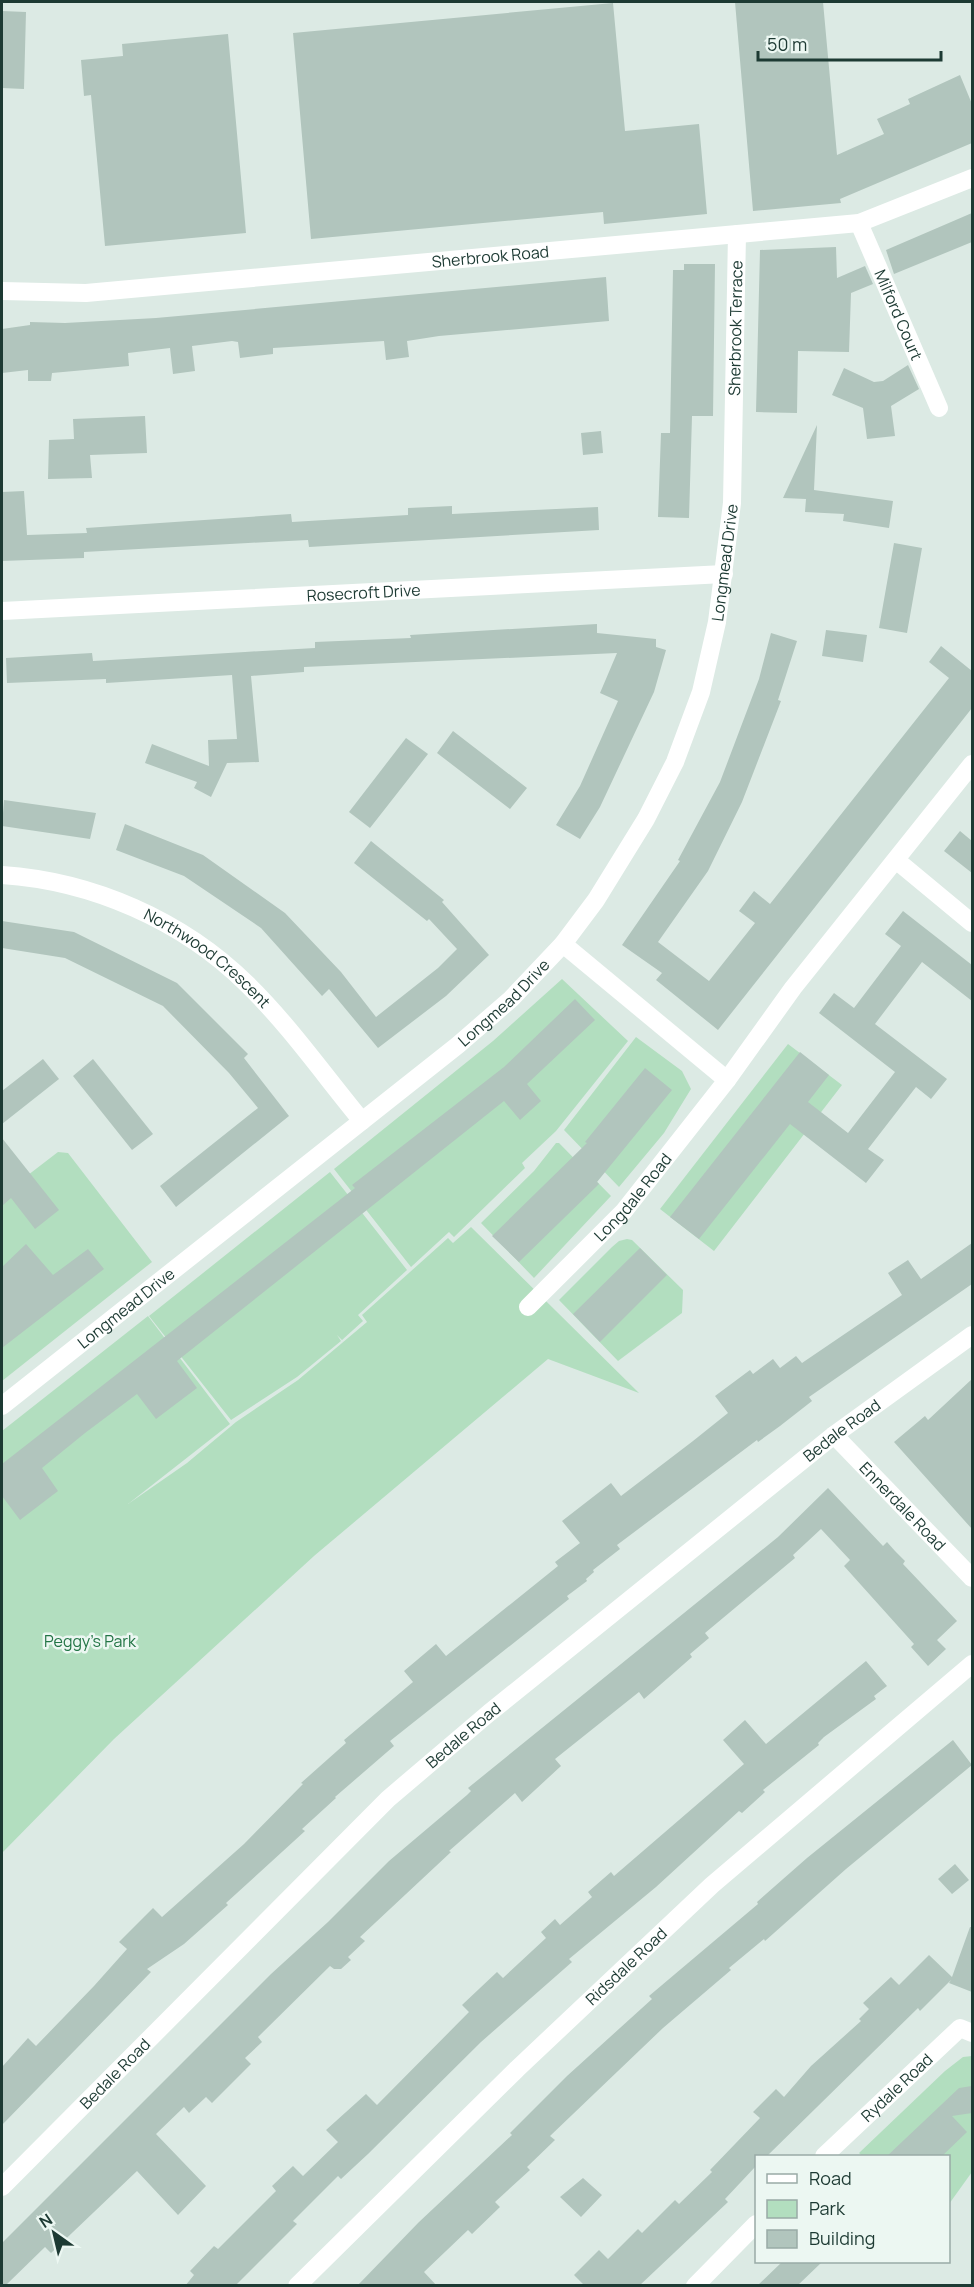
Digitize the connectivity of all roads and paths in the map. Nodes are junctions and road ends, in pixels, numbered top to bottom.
1 (972, 178) edge
2 (859, 223) junction
3 (736, 234) junction
4 (2, 291) edge
5 (939, 408) dead end
6 (733, 424) joint
7 (724, 574) junction
8 (2, 611) edge
9 (972, 764) edge
10 (896, 861) junction
11 (2, 875) edge
12 (972, 923) edge
13 (563, 944) junction
14 (727, 1080) junction
15 (362, 1121) junction
16 (528, 1307) dead end
17 (972, 1335) edge
18 (2, 1406) edge
19 (834, 1435) junction
20 (972, 1578) edge
21 (972, 1664) edge
22 (972, 2033) edge
23 (826, 2155) edge
24 (2, 2187) edge
25 (755, 2225) edge
26 (297, 2286) edge
27 (695, 2286) edge

1 - 2 street, Sherbrook Road
2 - 3 street, Sherbrook Road
2 - 5 street, Milford Court
3 - 4 street, Sherbrook Road
3 - 6 street, Sherbrook Terrace
6 - 7 street, Longmead Drive
7 - 8 street, Rosecroft Drive
7 - 13 street, Longmead Drive
9 - 10 street, Longdale Road
10 - 12 street
10 - 14 street, Longdale Road
11 - 15 street, Northwood Crescent
13 - 14 street
13 - 15 street, Longmead Drive
14 - 16 street, Longdale Road
15 - 18 street, Longmead Drive
17 - 19 street, Bedale Road
19 - 20 street, Ennerdale Road
19 - 24 street, Bedale Road
21 - 26 street, Ridsdale Road
22 - 23 street, Rydale Road
25 - 27 street

